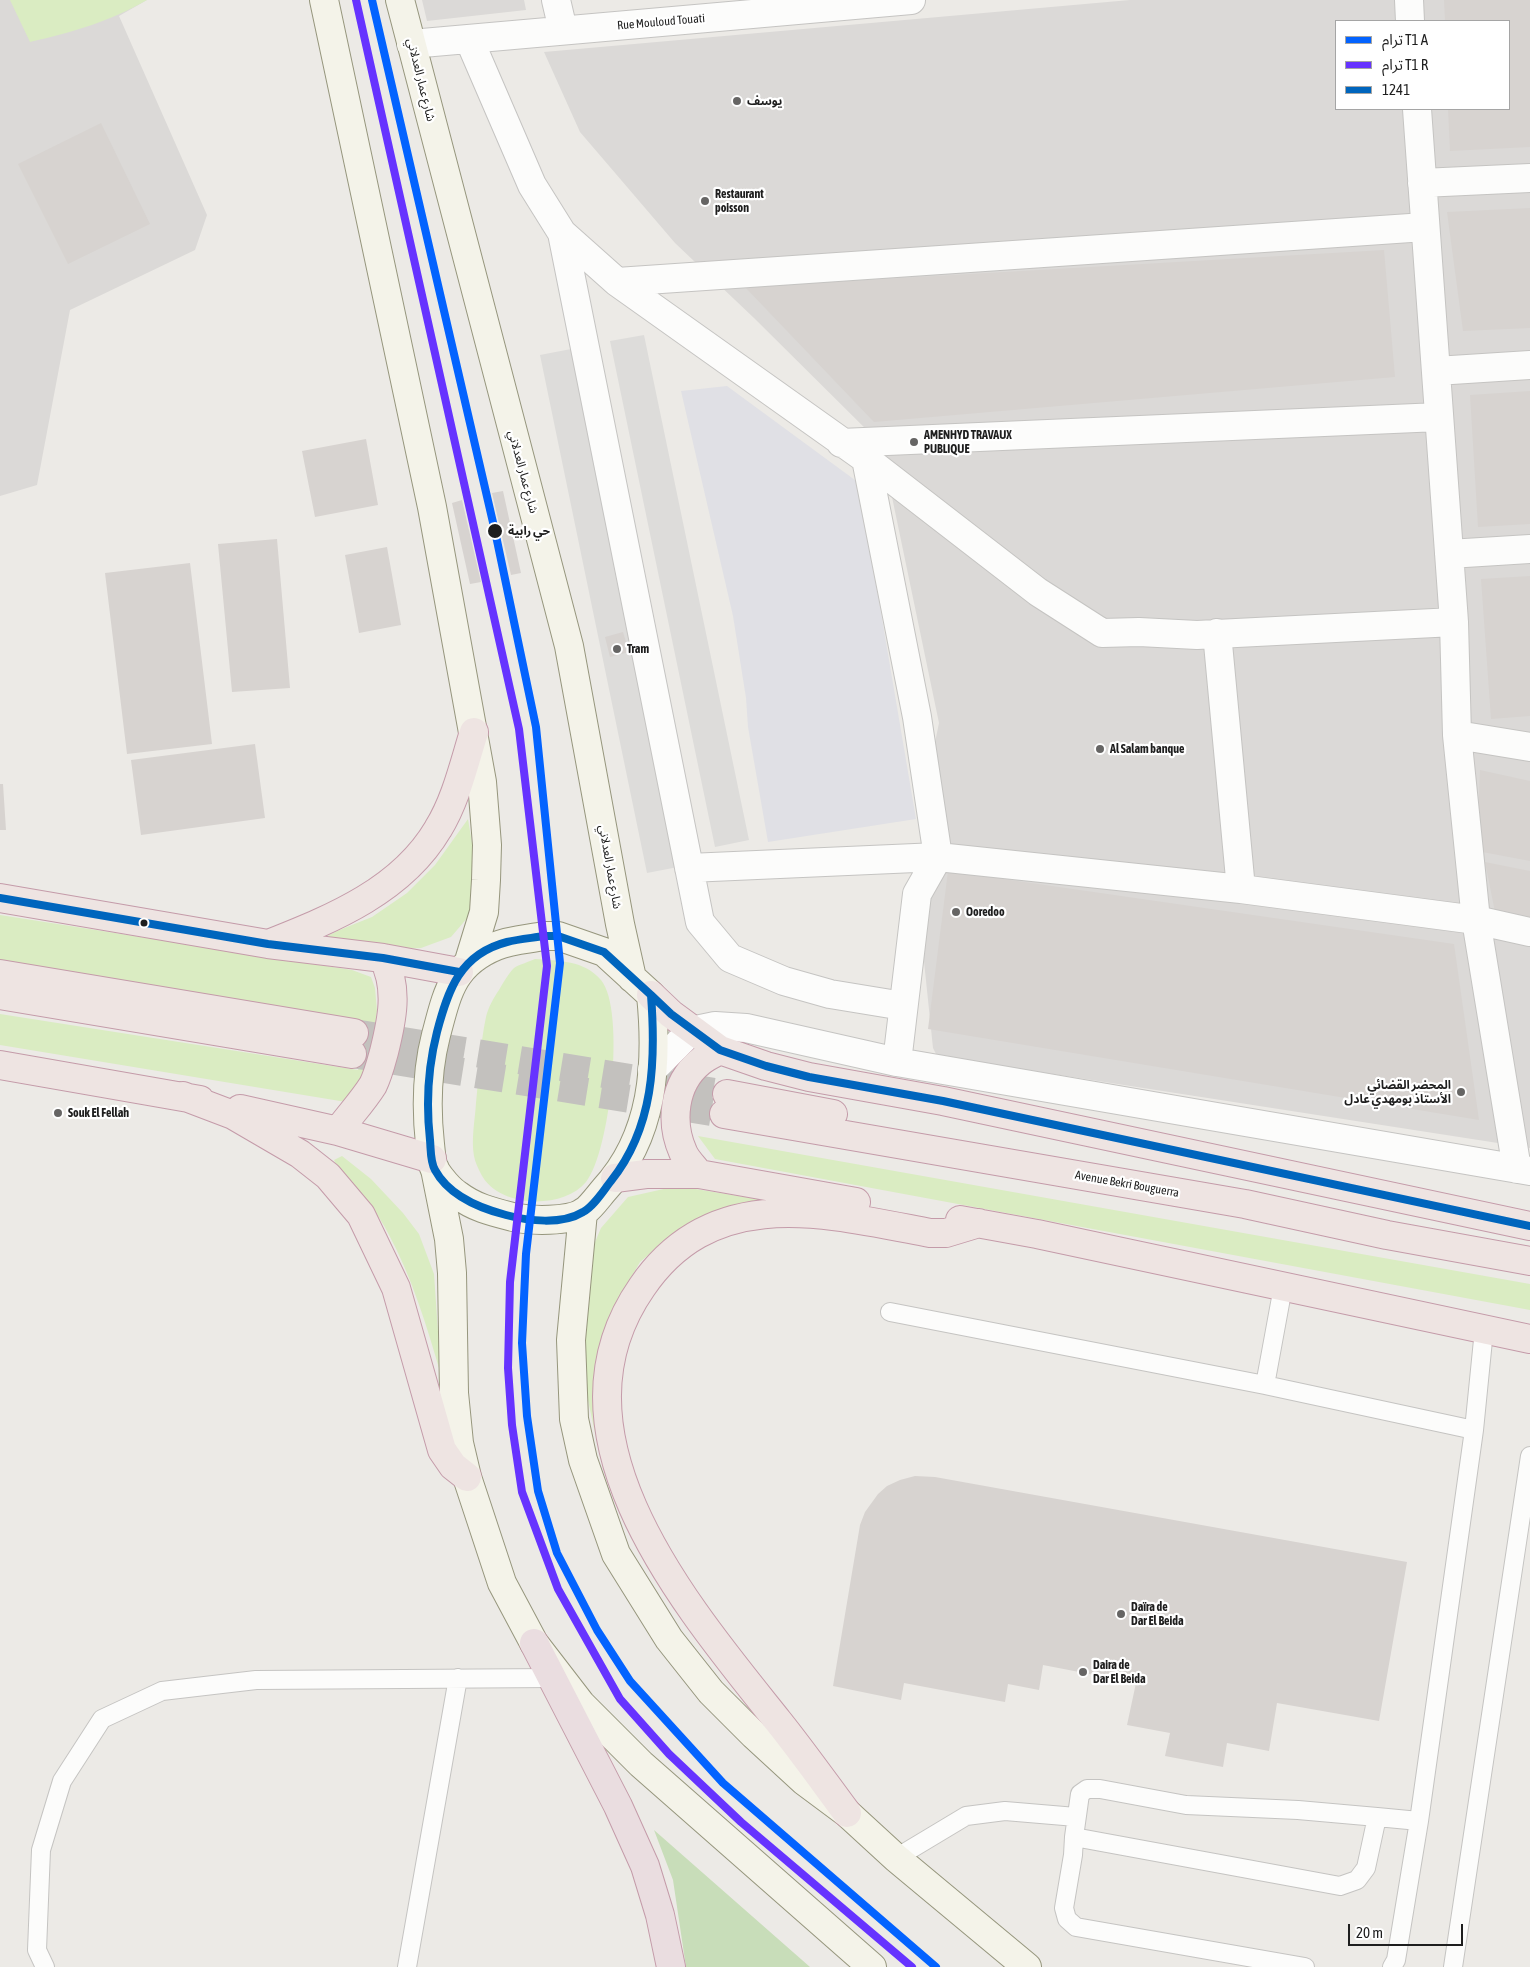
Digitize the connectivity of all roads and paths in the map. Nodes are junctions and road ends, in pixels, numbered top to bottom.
1 (324, 0) edge
2 (400, 0) edge
3 (556, 0) edge
4 (911, 0) edge
5 (1409, 0) edge
6 (1410, 20) edge
7 (563, 30) junction
8 (469, 39) junction
9 (411, 44) junction
10 (1417, 110) edge
11 (1530, 178) edge
12 (1422, 183) junction
13 (1425, 226) junction
14 (562, 233) junction
15 (617, 282) junction
16 (1530, 365) edge
17 (1436, 370) junction
18 (1439, 417) junction
19 (841, 442) junction
20 (866, 459) junction
21 (1530, 549) edge
22 (1449, 554) junction
23 (1454, 622) junction
24 (1216, 634) junction
25 (1530, 731) edge
26 (474, 732) junction
27 (1458, 735) junction
28 (1530, 747) edge
29 (938, 857) junction
30 (690, 868) junction
31 (1241, 889) junction
32 (0, 898) edge
33 (1476, 920) junction
34 (1530, 932) edge
35 (268, 944) junction
36 (383, 958) junction
37 (464, 966) junction
38 (0, 974) edge
39 (641, 986) junction
40 (0, 995) edge
41 (903, 1006) junction
42 (692, 1030) junction
43 (720, 1050) junction
44 (897, 1062) junction
45 (0, 1065) edge
46 (652, 1070) junction
47 (183, 1096) junction
48 (338, 1131) junction
49 (434, 1164) junction
50 (1524, 1170) edge
51 (699, 1174) junction
52 (615, 1178) junction
53 (583, 1212) junction
54 (979, 1223) junction
55 (1530, 1226) edge
56 (1530, 1231) edge
57 (1530, 1261) edge
58 (1283, 1287) junction
59 (890, 1312) dead end
60 (1484, 1330) junction
61 (1530, 1339) edge
62 (1265, 1385) junction
63 (1474, 1430) junction
64 (1530, 1456) edge
65 (467, 1477) junction
66 (534, 1643) junction
67 (458, 1678) junction
68 (553, 1678) junction
69 (847, 1813) junction
70 (1377, 1816) junction
71 (1076, 1817) junction
72 (1419, 1821) junction
73 (1074, 1837) junction
74 (896, 1858) junction
75 (45, 1967) edge
76 (407, 1967) edge
77 (671, 1967) edge
78 (872, 1967) edge
79 (1026, 1967) edge
80 (1305, 1967) edge
81 (1392, 1967) edge
82 (1453, 1967) edge

1 - 26 main road
2 - 9 main road, شارع عمار العدلاني
3 - 7 street
4 - 7 street, Rue Mouloud Touati
5 - 6 street
7 - 8 street, Rue Mouloud Touati
8 - 9 street, Rue Mouloud Touati
8 - 14 street
9 - 39 main road, شارع عمار العدلاني
10 - 12 street
11 - 12 street
12 - 13 street
13 - 15 street
13 - 17 street
14 - 15 street
14 - 30 street
15 - 19 street
16 - 17 street
17 - 18 street
18 - 19 street
18 - 22 street
19 - 20 street
20 - 24 street
20 - 29 street
21 - 22 street
22 - 23 street
23 - 24 street
23 - 27 street
24 - 31 street
25 - 27 street
26 - 35 highway
26 - 37 main road
27 - 28 street
27 - 33 street
29 - 30 street
29 - 31 street
29 - 41 street
30 - 41 street
31 - 33 street
32 - 35 highway
33 - 34 street
33 - 50 street
35 - 36 highway
36 - 37 highway
36 - 48 highway
37 - 39 main road
37 - 49 main road
38 - 40 highway
39 - 42 highway
39 - 46 main road, شارع عمار العدلاني
41 - 44 street
42 - 43 highway
42 - 44 street
42 - 46 street
43 - 51 highway
43 - 55 highway
44 - 50 street
45 - 47 highway
46 - 52 main road, شارع عمار العدلاني
47 - 48 highway
47 - 65 highway
48 - 49 highway
49 - 53 main road
49 - 65 main road
51 - 52 highway
51 - 54 highway
52 - 53 main road, شارع عمار العدلاني
53 - 69 main road
54 - 58 highway
54 - 69 highway
56 - 57 highway, Avenue Bekri Bouguerra
58 - 60 highway
58 - 62 lane
59 - 62 lane
60 - 61 highway
60 - 63 lane
62 - 63 lane
63 - 72 lane
64 - 82 lane
65 - 66 main road
66 - 68 highway
66 - 78 main road
67 - 68 lane
67 - 75 lane
67 - 76 lane
68 - 77 highway
69 - 74 main road
70 - 71 lane
70 - 72 lane
70 - 73 lane
71 - 73 lane
71 - 74 lane
72 - 81 lane
73 - 80 lane
74 - 79 main road

